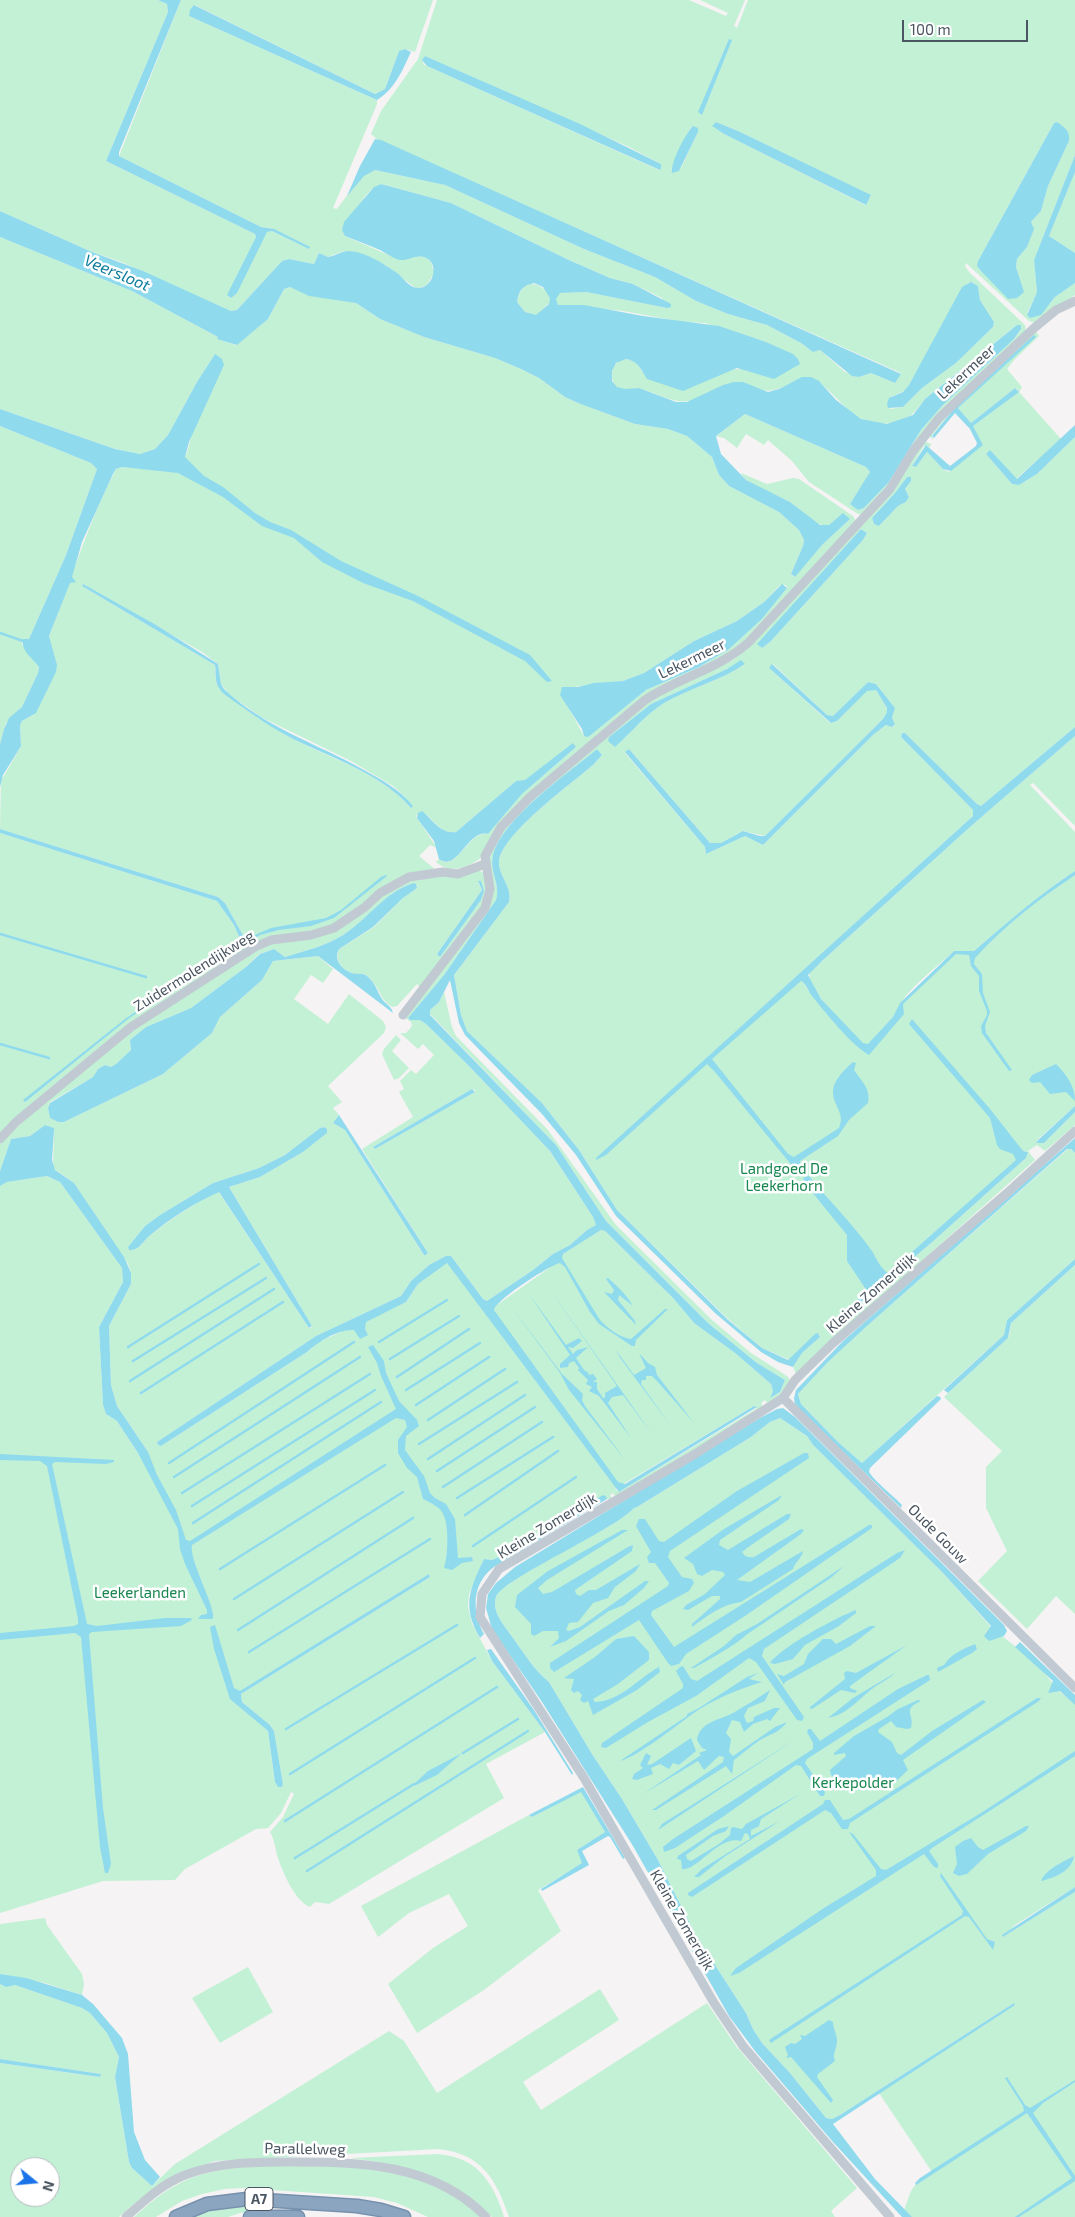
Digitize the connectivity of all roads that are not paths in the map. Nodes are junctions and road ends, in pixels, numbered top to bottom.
1 (1075, 301) edge
2 (485, 864) junction
3 (403, 1015) dead end
4 (1075, 1131) edge
5 (0, 1139) edge
6 (783, 1398) junction
7 (1075, 1688) edge
8 (126, 2217) edge
9 (176, 2217) edge
10 (250, 2217) edge
11 (298, 2217) edge
12 (404, 2217) edge
13 (486, 2217) edge
14 (890, 2217) edge

1 - 2 street, Lekermeer
2 - 3 street, Lekermeer
2 - 5 street, Zuidermolendijkweg
4 - 6 street, Kleine Zomerdijk
6 - 7 street, Oude Gouw
6 - 14 street, Kleine Zomerdijk
8 - 13 street, Parallelweg
9 - 12 highway, A7
10 - 11 highway, A7

